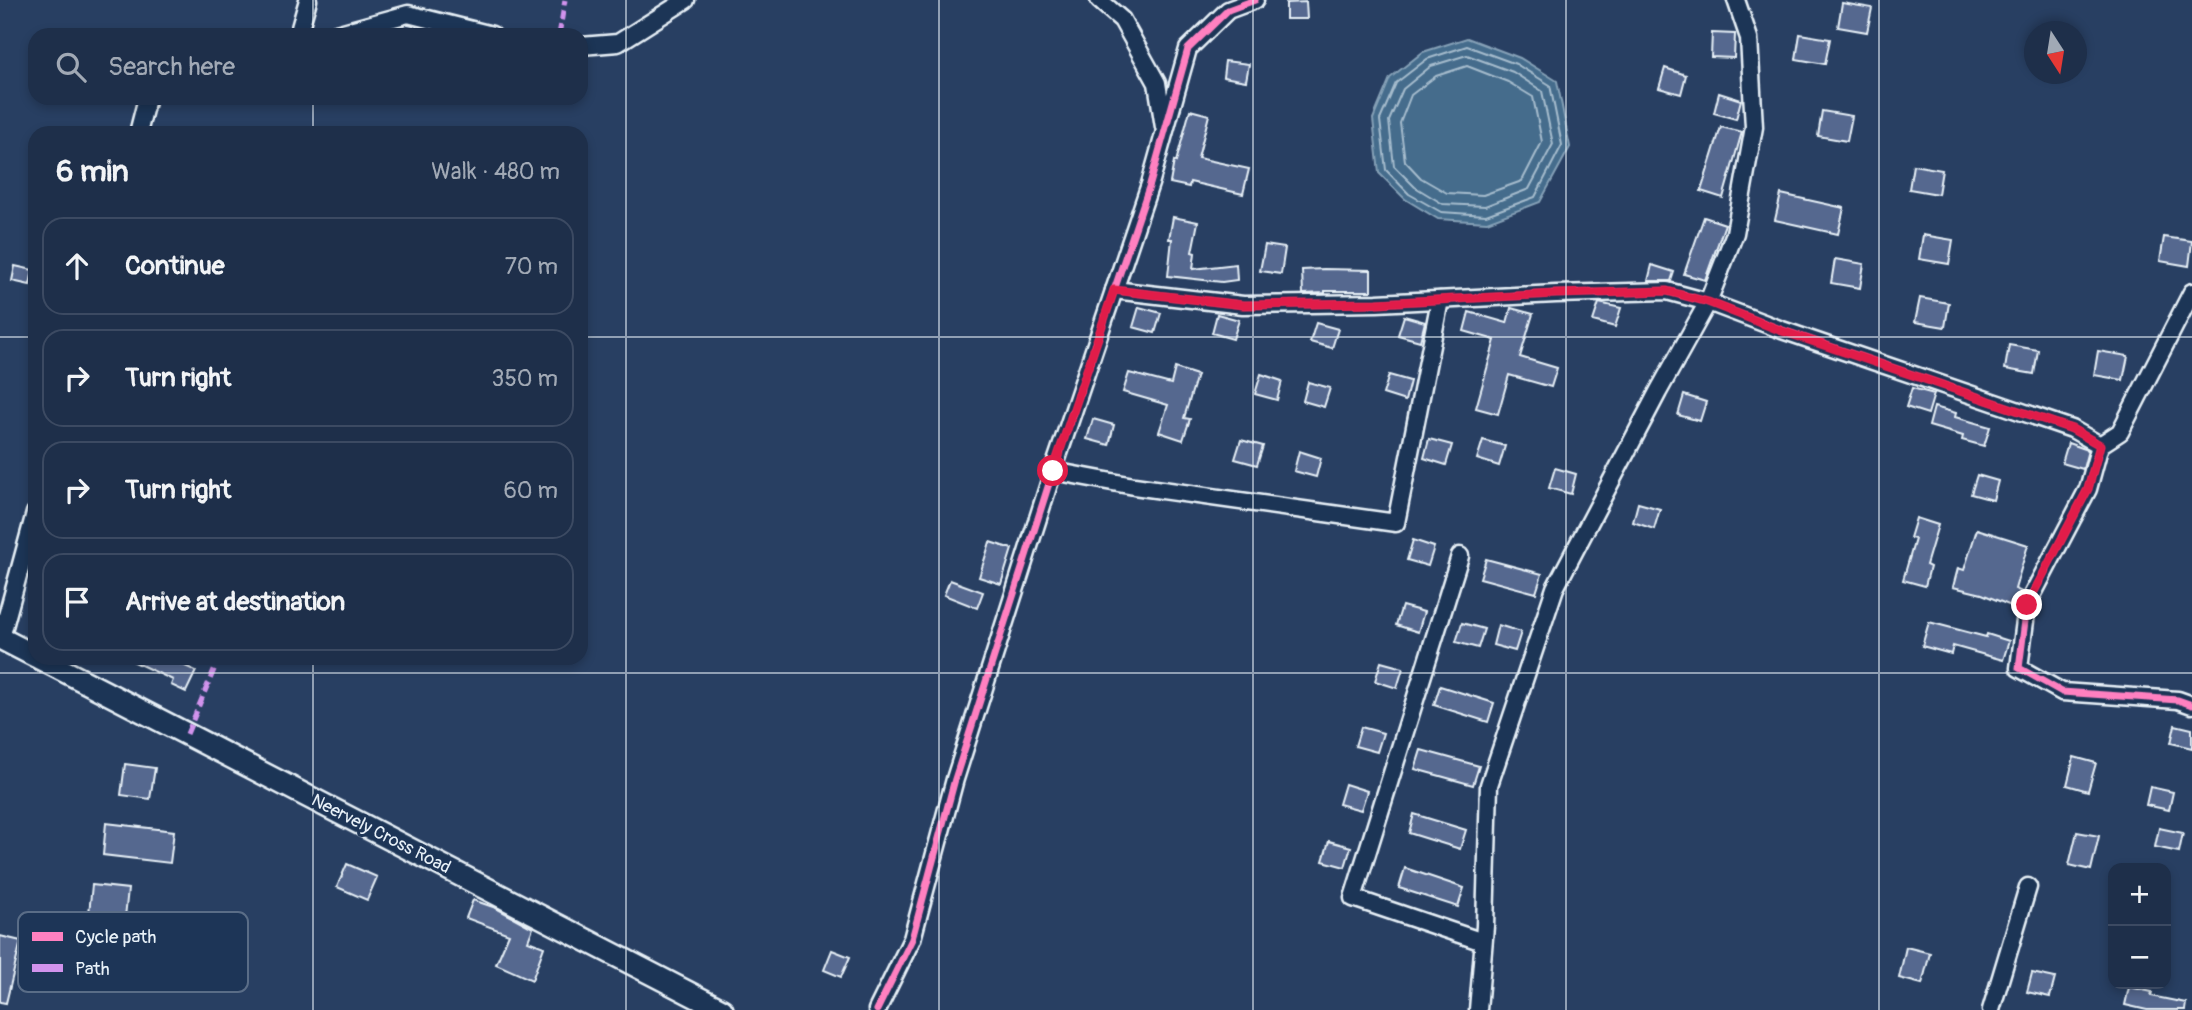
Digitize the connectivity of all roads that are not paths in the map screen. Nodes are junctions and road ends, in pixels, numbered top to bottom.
1 (308, 0) edge
2 (686, 0) edge
3 (1099, 0) edge
4 (1255, 0) edge
5 (1736, 0) edge
6 (1222, 5) edge
7 (300, 28) edge
8 (357, 28) edge
9 (464, 28) edge
10 (588, 45) edge
11 (145, 105) edge
12 (140, 126) edge
13 (1164, 133) junction
14 (1114, 290) junction
15 (2192, 292) edge
16 (1440, 300) junction
17 (1708, 302) junction
18 (2100, 445) junction
19 (1053, 471) junction
20 (28, 539) edge
21 (1460, 556) dead end
22 (1, 638) edge
23 (28, 652) edge
24 (53, 665) edge
25 (2192, 705) edge
26 (2028, 887) dead end
27 (1483, 942) junction
28 (722, 1010) edge
29 (877, 1010) edge
30 (1478, 1010) edge
31 (1991, 1010) edge

1 - 7 street
2 - 10 street
3 - 13 street
4 - 6 street
5 - 17 street
6 - 13 street
8 - 9 street
11 - 12 street
13 - 14 street
14 - 16 street
14 - 19 street
15 - 18 street
16 - 17 street
16 - 19 street
17 - 18 street
17 - 27 street
18 - 25 street
19 - 29 street
20 - 22 street
21 - 27 street
22 - 23 street, Neervely Cross Road
24 - 28 street, Neervely Cross Road
26 - 31 street
27 - 30 street

